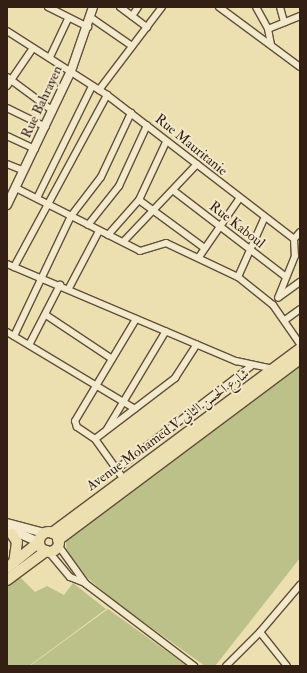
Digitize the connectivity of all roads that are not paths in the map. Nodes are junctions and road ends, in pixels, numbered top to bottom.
1 (48, 7) edge
2 (93, 7) edge
3 (120, 7) edge
4 (138, 7) edge
5 (162, 7) edge
6 (219, 7) edge
7 (231, 7) edge
8 (256, 7) edge
9 (280, 7) edge
10 (226, 12) junction
11 (132, 16) junction
12 (300, 16) edge
13 (90, 17) junction
14 (68, 19) junction
15 (284, 22) junction
16 (88, 27) junction
17 (147, 28) junction
18 (268, 29) junction
19 (7, 31) edge
20 (271, 44) junction
21 (132, 46) junction
22 (33, 48) junction
23 (50, 57) junction
24 (300, 67) edge
25 (71, 71) junction
26 (9, 79) edge
27 (7, 86) edge
28 (92, 86) junction
29 (99, 90) junction
30 (107, 95) junction
31 (7, 108) edge
32 (53, 111) junction
33 (132, 113) junction
34 (147, 125) junction
35 (46, 127) junction
36 (7, 136) edge
37 (166, 142) junction
38 (35, 149) junction
39 (7, 164) edge
40 (197, 164) junction
41 (24, 171) junction
42 (12, 191) edge
43 (174, 191) junction
44 (37, 198) junction
45 (139, 200) junction
46 (239, 200) junction
47 (7, 205) edge
48 (50, 205) junction
49 (155, 211) junction
50 (71, 216) junction
51 (264, 219) junction
52 (88, 225) junction
53 (218, 226) junction
54 (99, 230) junction
55 (300, 232) edge
56 (108, 235) junction
57 (294, 239) junction
58 (124, 241) junction
59 (203, 247) junction
60 (299, 248) edge
61 (251, 250) junction
62 (199, 257) junction
63 (7, 264) edge
64 (14, 267) junction
65 (238, 277) junction
66 (286, 277) junction
67 (43, 279) junction
68 (300, 282) edge
69 (60, 285) junction
70 (69, 288) junction
71 (278, 298) junction
72 (272, 305) junction
73 (300, 309) edge
74 (46, 315) junction
75 (136, 319) junction
76 (285, 320) junction
77 (166, 330) junction
78 (7, 332) edge
79 (14, 336) junction
80 (197, 344) junction
81 (300, 344) edge
82 (29, 345) junction
83 (300, 349) edge
84 (112, 359) junction
85 (300, 359) edge
86 (251, 366) junction
87 (274, 369) junction
88 (96, 386) junction
89 (122, 402) junction
90 (135, 409) junction
91 (105, 432) junction
92 (95, 439) junction
93 (117, 469) junction
94 (125, 481) junction
95 (7, 523) edge
96 (10, 531) edge
97 (50, 538) junction
98 (47, 551) junction
99 (10, 565) edge
100 (7, 580) edge
101 (86, 584) junction
102 (300, 585) edge
103 (260, 632) junction
104 (185, 660) junction
105 (180, 666) edge
106 (194, 666) edge
107 (226, 666) edge
108 (287, 666) edge

1 - 14 street
2 - 13 street, Rue Bahrayen
3 - 11 street
4 - 11 street
5 - 17 street
6 - 10 street
7 - 10 street
8 - 18 street
9 - 15 street
10 - 20 street
11 - 17 street
12 - 15 street
13 - 16 street, Rue Bahrayen
13 - 21 street
14 - 16 street
14 - 23 street
15 - 18 street
16 - 25 street, Rue Bahrayen
17 - 21 street
18 - 20 street
19 - 22 street, Rue Mauritanie
20 - 24 street
21 - 29 street
22 - 23 street, Rue Mauritanie
22 - 26 street
23 - 25 street, Rue Mauritanie
25 - 28 street, Rue Mauritanie
25 - 32 street, Rue Bahrayen
26 - 27 street
26 - 32 street
28 - 29 street, Rue Mauritanie
28 - 44 street
29 - 30 street, Rue Mauritanie
30 - 33 street, Rue Mauritanie
30 - 48 street
31 - 35 street
32 - 35 street, Rue Bahrayen
33 - 34 street, Rue Mauritanie
33 - 50 street
34 - 37 street, Rue Mauritanie
34 - 52 street
35 - 38 street, Rue Bahrayen
36 - 38 street
37 - 40 street, Rue Mauritanie
37 - 45 street
38 - 41 street, Rue Bahrayen
39 - 41 street
40 - 43 street
40 - 46 street, Rue Mauritanie
41 - 42 street, Rue Bahrayen
42 - 44 street
42 - 47 street, Rue Bahrayen
43 - 49 street
43 - 53 street, Rue Kaboul
44 - 48 street
45 - 49 street
45 - 56 street
46 - 51 street, Rue Mauritanie
46 - 53 street
48 - 50 street
48 - 64 street
49 - 58 street
49 - 59 street
50 - 52 street
50 - 67 street
51 - 57 street, Rue Mauritanie
51 - 61 street
52 - 54 street
53 - 59 street
53 - 61 street, Rue Kaboul
54 - 56 street
54 - 70 street
55 - 57 street
56 - 58 street
57 - 60 street
58 - 62 street
59 - 62 street
60 - 66 street
61 - 65 street
61 - 66 street, Rue Kaboul
62 - 65 street
63 - 64 street
64 - 67 street
65 - 72 street
66 - 71 street
67 - 69 street
67 - 79 street
68 - 71 street
69 - 70 street
69 - 74 street
70 - 75 street
71 - 72 street
72 - 76 street
73 - 76 street
74 - 82 street
74 - 84 street
75 - 77 street
75 - 84 street
76 - 81 street
77 - 80 street
77 - 89 street
78 - 79 street
79 - 82 street
80 - 86 street
80 - 90 street
82 - 88 street
83 - 87 highway, Avenue Mohamed V شارع الحسن الثاني
84 - 88 street
85 - 97 highway, Avenue Mohamed V شارع الحسن الثاني
86 - 87 street
86 - 93 street
87 - 94 highway, Avenue Mohamed V شارع الحسن الثاني
88 - 89 street
88 - 92 street
89 - 90 street
89 - 91 street
90 - 91 street
91 - 92 street
92 - 93 street
93 - 94 street
94 - 97 highway, Avenue Mohamed V شارع الحسن الثاني
95 - 97 street
96 - 97 street
96 - 99 highway
97 - 98 highway
97 - 99 highway, Avenue Mohamed V شارع الحسن الثاني
97 - 101 street
98 - 100 highway
98 - 101 street
101 - 104 street
102 - 103 street
103 - 107 street
103 - 108 street
104 - 105 street
104 - 106 street

